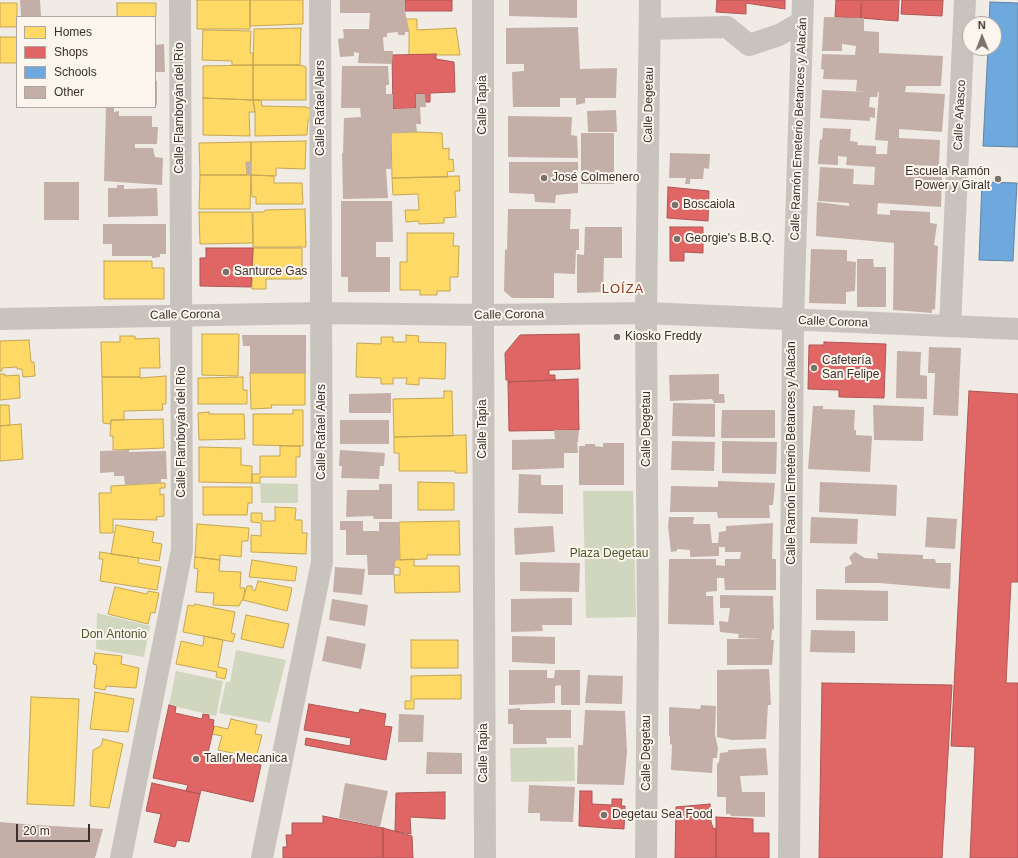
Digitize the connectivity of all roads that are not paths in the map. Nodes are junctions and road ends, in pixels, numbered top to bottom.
1 (180, 0) edge
2 (320, 0) edge
3 (483, 0) edge
4 (650, 0) edge
5 (803, 0) edge
6 (965, 0) edge
7 (802, 22) junction
8 (650, 29) junction
9 (322, 313) junction
10 (646, 313) junction
11 (182, 315) junction
12 (482, 315) junction
13 (0, 319) edge
14 (793, 320) junction
15 (950, 326) junction
16 (1018, 329) edge
17 (121, 858) edge
18 (262, 858) edge
19 (485, 858) edge
20 (646, 858) edge
21 (789, 858) edge

1 - 11 street, Calle Flamboyán del Río
2 - 9 street, Calle Rafael Alers
3 - 12 street, Calle Tapia
4 - 8 street, Calle Degetau
5 - 7 street, Calle Ramón Emeterio Betances y Alacán
6 - 15 street, Calle Añasco
7 - 8 street
7 - 14 street, Calle Ramón Emeterio Betances y Alacán
8 - 10 street, Calle Degetau
9 - 11 street, Calle Corona
9 - 12 street, Calle Corona
9 - 18 street, Calle Rafael Alers
10 - 12 street, Calle Corona
10 - 14 street, Calle Corona
10 - 20 street, Calle Degetau
11 - 13 street, Calle Corona
11 - 17 street, Calle Flamboyán del Río
12 - 19 street, Calle Tapia
14 - 15 street, Calle Corona
14 - 21 street, Calle Ramón Emeterio Betances y Alacán
15 - 16 street, Calle Corona

